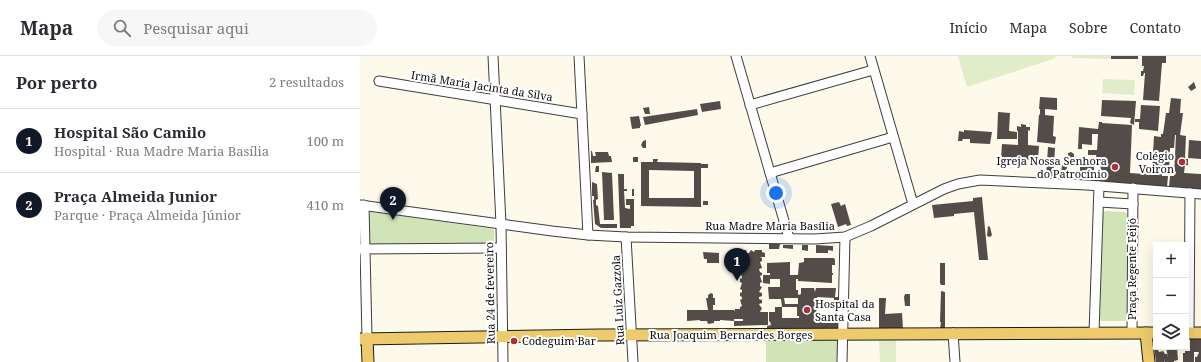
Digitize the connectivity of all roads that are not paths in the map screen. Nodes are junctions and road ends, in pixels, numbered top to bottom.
1 (493, 56) edge
2 (579, 56) edge
3 (736, 56) edge
4 (870, 56) edge
5 (874, 70) junction
6 (379, 81) dead end
7 (495, 100) junction
8 (750, 105) junction
9 (582, 114) junction
10 (893, 137) junction
11 (770, 173) junction
12 (1099, 186) junction
13 (1133, 188) junction
14 (1190, 193) junction
15 (1201, 194) edge
16 (1099, 202) junction
17 (913, 204) junction
18 (1133, 204) junction
19 (362, 205) edge
20 (501, 224) junction
21 (588, 235) junction
22 (626, 237) junction
23 (845, 237) junction
24 (789, 238) junction
25 (501, 248) junction
26 (362, 249) edge
27 (1187, 314) edge
28 (1094, 333) junction
29 (1132, 333) junction
30 (1151, 333) edge
31 (1189, 333) edge
32 (1201, 333) edge
33 (843, 334) junction
34 (953, 334) junction
35 (632, 335) junction
36 (502, 336) junction
37 (364, 339) edge
38 (368, 362) edge
39 (503, 362) edge
40 (633, 362) edge
41 (842, 362) edge
42 (955, 362) edge
43 (1149, 362) edge

1 - 7 street, Rua 24 de fevereiro
2 - 9 street
3 - 8 street
4 - 5 street
5 - 8 street
5 - 10 street
6 - 7 street, Irmã Maria Jacinta da Silva
7 - 9 street, Irmã Maria Jacinta da Silva
7 - 20 street, Rua 24 de fevereiro
8 - 11 street
9 - 21 street
10 - 11 street
10 - 17 street
11 - 24 street
12 - 13 street
12 - 16 street
12 - 17 street, Rua Madre Maria Basília
13 - 14 street
13 - 18 street, Praça Regente Feijó
14 - 15 street
14 - 27 street
16 - 18 street, Praça Regente Feijó
16 - 28 street
17 - 23 street, Rua Madre Maria Basília
18 - 29 street, Praça Regente Feijó
19 - 20 street, Rua Madre Maria Basília
19 - 26 street
20 - 21 street, Rua Madre Maria Basília
20 - 25 street, Rua 24 de fevereiro
21 - 22 street, Rua Madre Maria Basília
22 - 24 street, Rua Madre Maria Basília
22 - 35 street, Rua Luiz Gazzola
23 - 24 street, Rua Madre Maria Basília
23 - 33 street
25 - 26 street
25 - 36 street, Rua 24 de fevereiro
26 - 37 street
28 - 29 main road, Praça Regente Feijó
28 - 34 main road, Rua Joaquim Bernardes Borges
29 - 30 main road
30 - 43 main road
31 - 32 main road
33 - 34 main road, Rua Joaquim Bernardes Borges
33 - 35 main road, Rua Joaquim Bernardes Borges
33 - 41 street
34 - 42 street
35 - 36 main road, Rua Joaquim Bernardes Borges
35 - 40 street, Rua Luiz Gazzola
36 - 37 main road, Rua Joaquim Bernardes Borges
36 - 39 street, Rua 24 de fevereiro
37 - 38 main road

